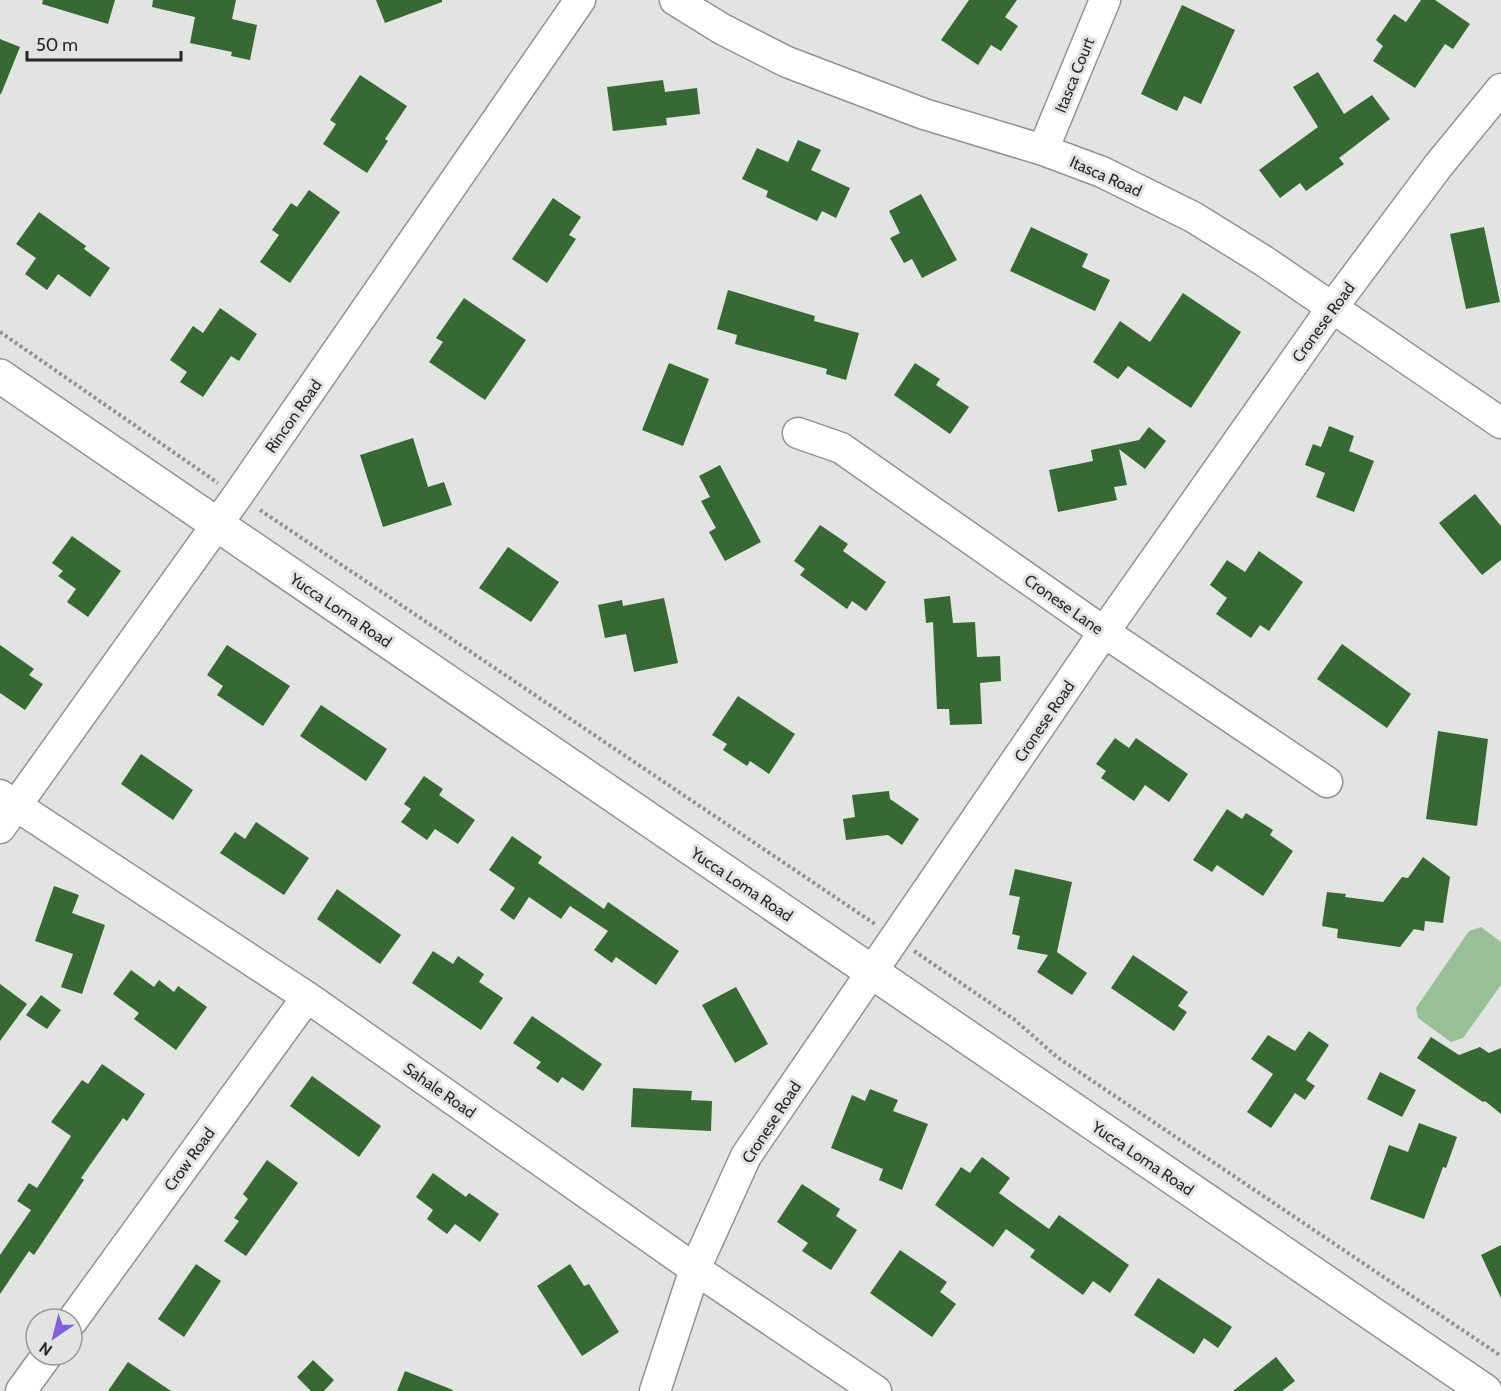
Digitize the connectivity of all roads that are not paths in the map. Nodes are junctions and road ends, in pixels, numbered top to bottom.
1 (579, 0) edge
2 (675, 0) edge
3 (1105, 0) edge
4 (1501, 89) edge
5 (1044, 150) junction
6 (1332, 308) junction
7 (0, 376) edge
8 (1501, 423) edge
9 (798, 433) dead end
10 (217, 525) junction
11 (1104, 632) junction
12 (1327, 782) dead end
13 (5, 809) edge
14 (871, 973) junction
15 (307, 997) junction
16 (695, 1269) junction
17 (82, 1307) edge
18 (38, 1367) edge
19 (21, 1391) edge
20 (655, 1391) edge
21 (876, 1391) edge
22 (1485, 1391) edge

1 - 10 street, Rincon Road
2 - 5 street, Itasca Road
3 - 5 street, Itasca Court
4 - 6 street, Cronese Road
5 - 6 street, Itasca Road
6 - 8 street, Itasca Road
6 - 11 street, Cronese Road
7 - 10 main road, Yucca Loma Road
9 - 11 street, Cronese Lane
10 - 13 street, Rincon Road
10 - 14 main road, Yucca Loma Road
11 - 12 street, Cronese Lane
11 - 14 street, Cronese Road
13 - 15 street, Sahale Road
14 - 16 street, Cronese Road
14 - 22 main road, Yucca Loma Road
15 - 16 street, Sahale Road
15 - 17 street, Crow Road
16 - 20 street, Cronese Road
16 - 21 street, Sahale Road
18 - 19 street

